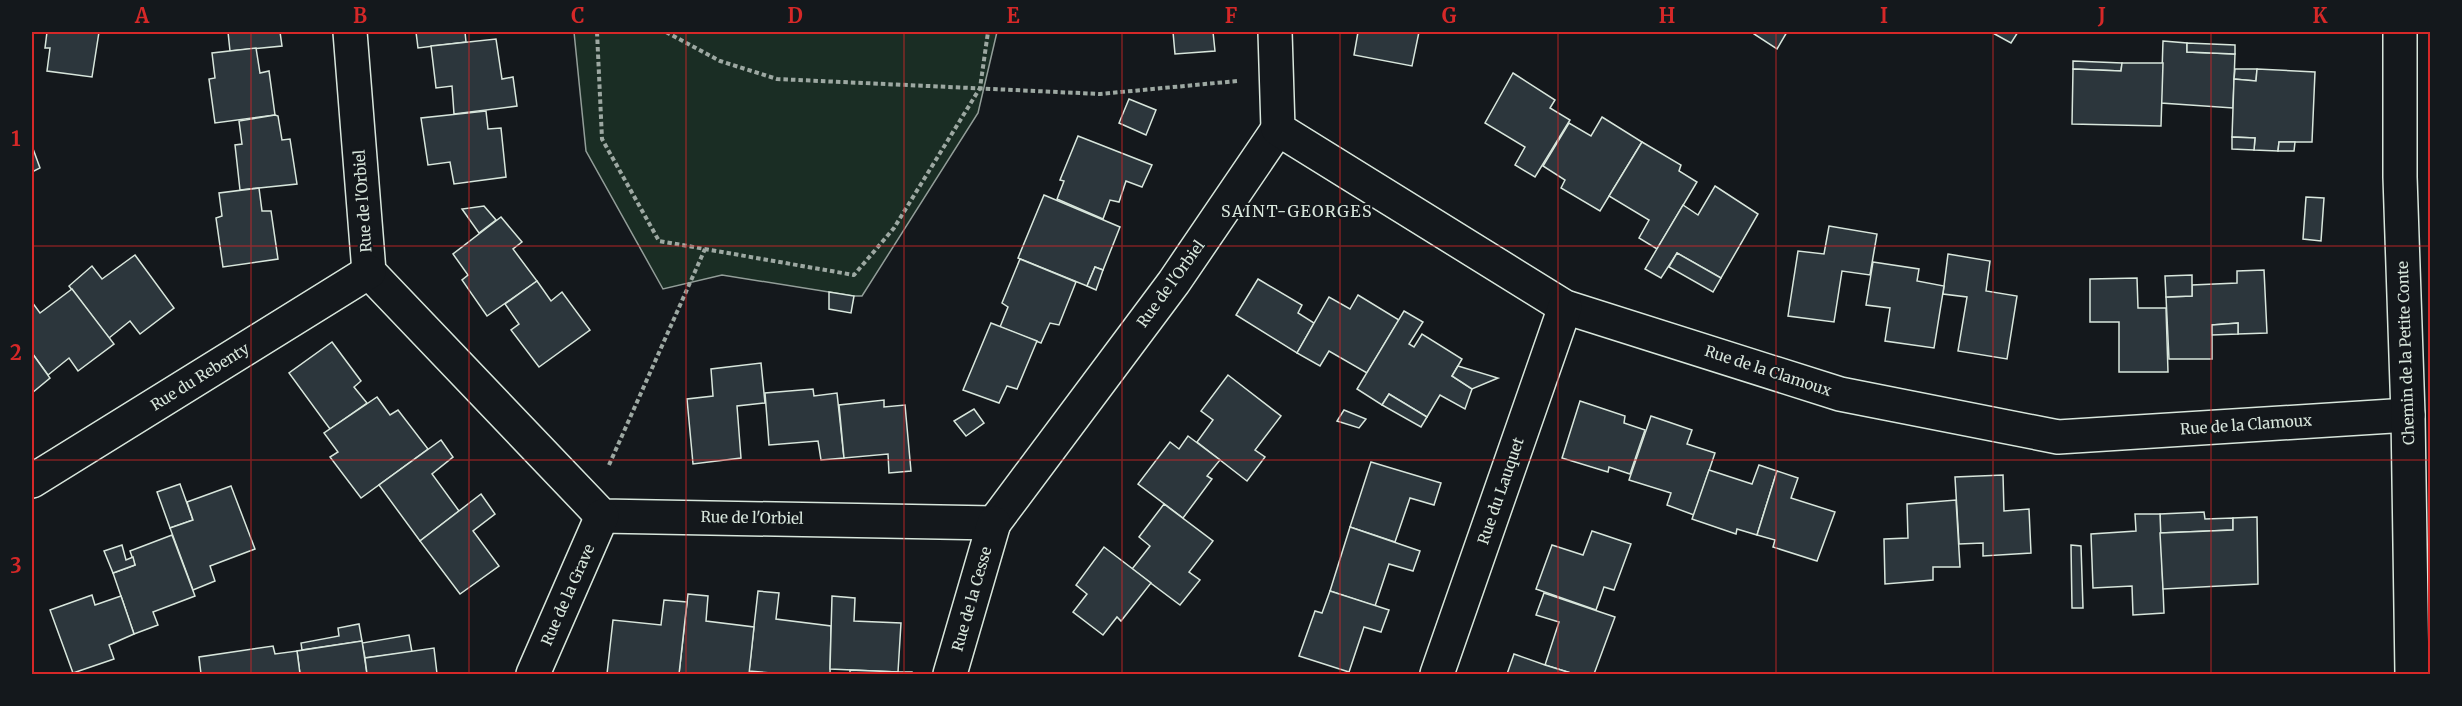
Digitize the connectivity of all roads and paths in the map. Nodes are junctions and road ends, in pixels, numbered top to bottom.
1 (350, 32) edge
2 (597, 32) edge
3 (666, 32) edge
4 (988, 32) edge
5 (1275, 32) edge
6 (2400, 32) edge
7 (1276, 77) junction
8 (980, 88) junction
9 (1278, 129) junction
10 (705, 249) junction
11 (369, 272) junction
12 (1565, 307) junction
13 (2408, 415) junction
14 (32, 482) edge
15 (597, 510) junction
16 (994, 523) junction
17 (533, 675) edge
18 (950, 675) edge
19 (1437, 675) edge
20 (2412, 675) edge

1 - 11 street, Rue de l'Orbiel
2 - 10 path
3 - 8 path
4 - 8 path
5 - 7 street
6 - 13 street, Chemin de la Petite Conte
7 - 8 path
7 - 9 street
8 - 10 path
9 - 12 street, Rue de la Clamoux
9 - 16 street, Rue de l'Orbiel
10 - 15 path
11 - 14 street, Rue du Rebenty
11 - 15 street, Rue de l'Orbiel
12 - 13 street, Rue de la Clamoux
12 - 19 street, Rue du Lauquet
13 - 20 street, Chemin de la Petite Conte
15 - 16 street, Rue de l'Orbiel
15 - 17 street, Rue de la Grave
16 - 18 street, Rue de la Cesse

